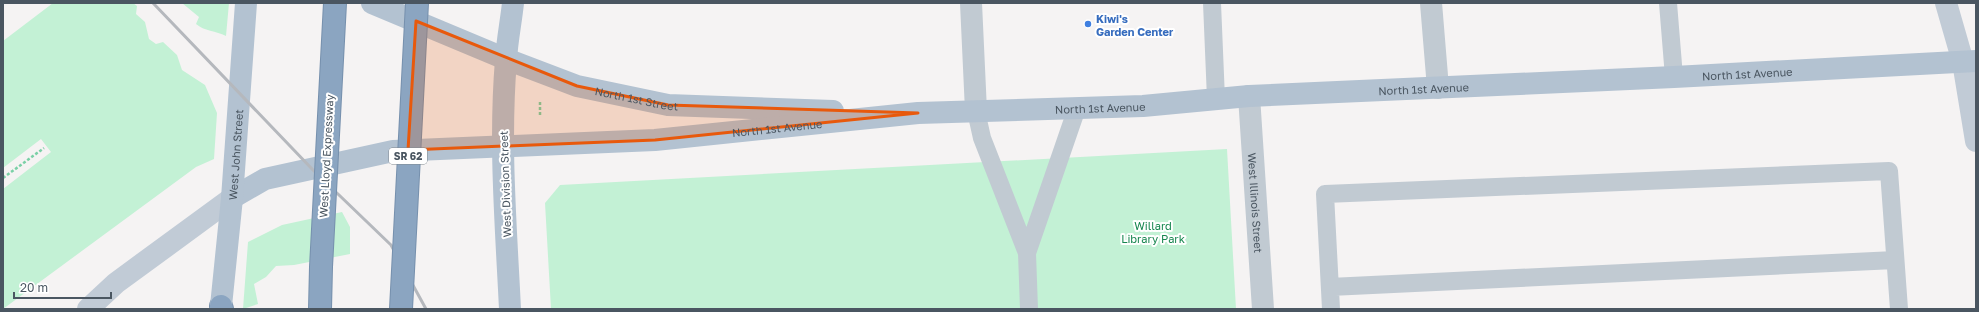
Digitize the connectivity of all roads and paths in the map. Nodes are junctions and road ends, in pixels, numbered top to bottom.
1 (246, 3) edge
2 (335, 3) edge
3 (372, 3) edge
4 (417, 3) edge
5 (513, 3) edge
6 (971, 3) edge
7 (1212, 3) edge
8 (1431, 3) edge
9 (1668, 3) edge
10 (1946, 3) edge
11 (506, 59) junction
12 (1969, 61) edge
13 (1674, 77) junction
14 (1438, 88) junction
15 (1249, 96) junction
16 (1216, 99) junction
17 (1077, 108) junction
18 (976, 111) junction
19 (918, 113) junction
20 (1976, 141) edge
21 (503, 146) junction
22 (44, 148) dead end
23 (3, 178) edge
24 (232, 198) junction
25 (1026, 253) junction
26 (1895, 260) junction
27 (1330, 287) junction
28 (221, 308) edge
29 (88, 309) edge
30 (320, 309) edge
31 (401, 309) edge
32 (510, 309) edge
33 (1029, 309) edge
34 (1263, 309) edge
35 (1331, 309) edge
36 (1899, 309) edge

1 - 24 main road, West John Street
2 - 30 highway, West Lloyd Expressway, bridge
3 - 11 main road, North 1st Street
4 - 31 highway, SR 62, bridge
5 - 11 main road, West Division Street
6 - 18 street
7 - 16 lane
8 - 14 street
9 - 13 lane
10 - 12 main road
11 - 19 main road, North 1st Street
11 - 21 main road, West Division Street
12 - 13 main road, North 1st Avenue
12 - 20 main road
13 - 14 main road, North 1st Avenue
14 - 15 main road, North 1st Avenue
15 - 16 main road, North 1st Avenue
15 - 34 street, West Illinois Street
16 - 17 main road, North 1st Avenue
17 - 18 main road, North 1st Avenue
17 - 25 lane
18 - 19 main road, North 1st Avenue
18 - 25 lane
19 - 21 main road, North 1st Avenue
21 - 24 main road, North 1st Avenue
21 - 32 main road, West Division Street
22 - 23 path
24 - 28 main road, West John Street
24 - 29 main road
25 - 33 lane
26 - 27 lane
26 - 27 lane
26 - 36 lane
27 - 35 lane

